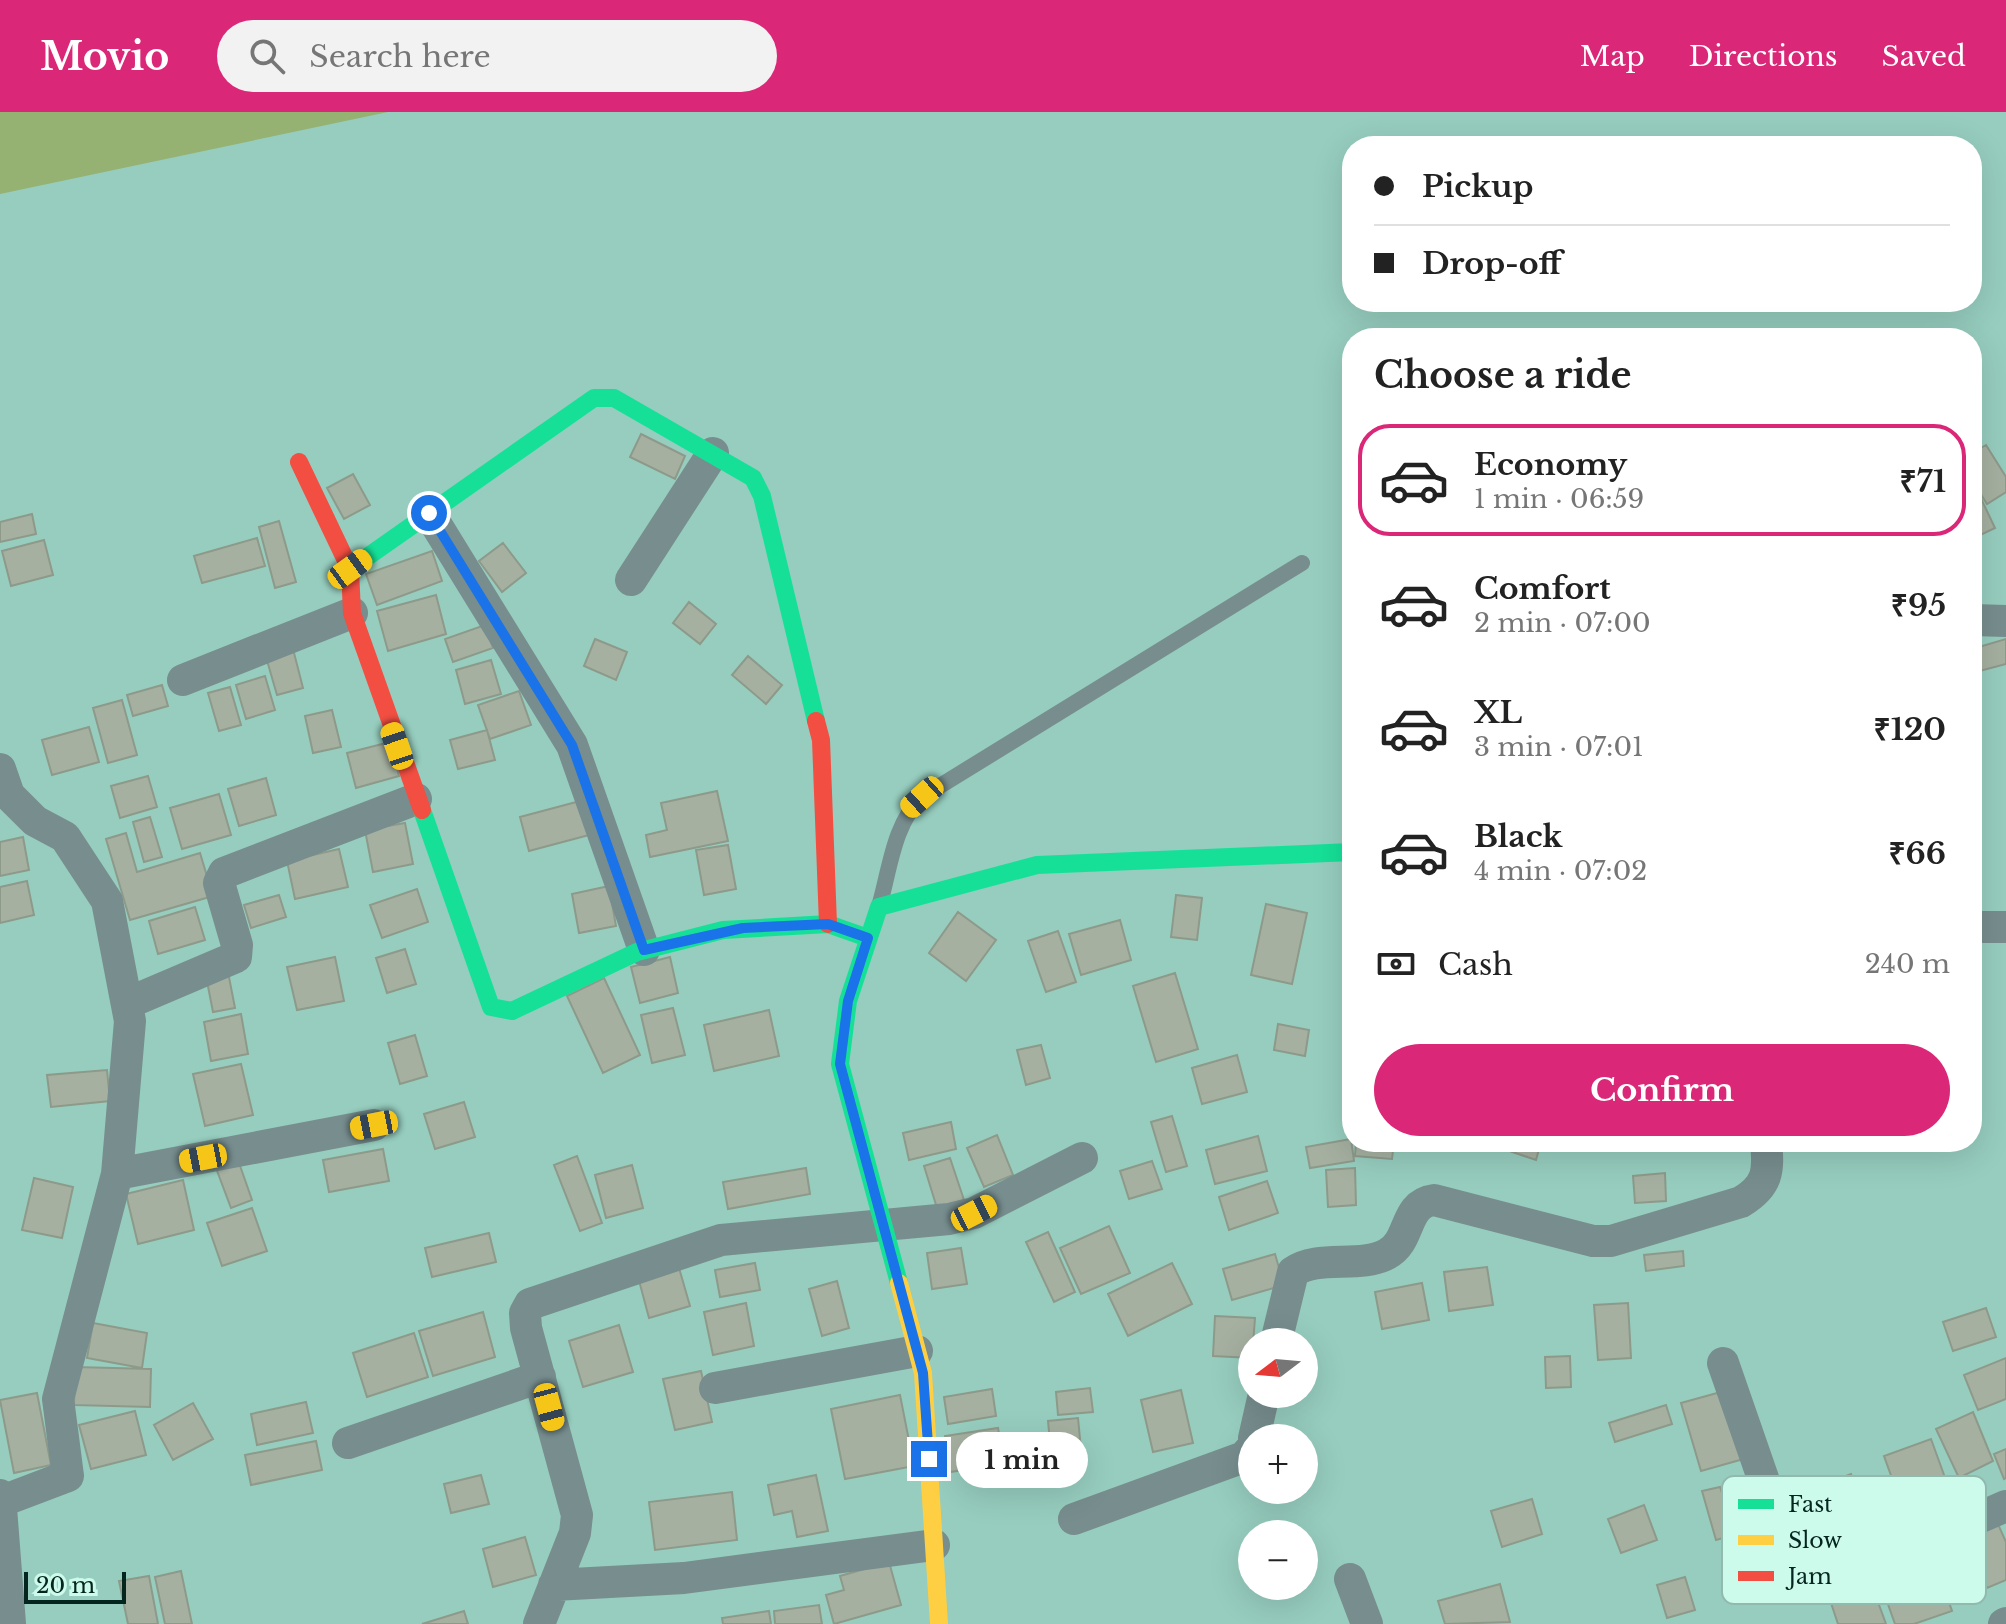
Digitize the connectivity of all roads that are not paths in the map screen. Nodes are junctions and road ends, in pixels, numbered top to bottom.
1 (713, 453) junction
2 (299, 462) dead end
3 (429, 513) junction
4 (1302, 563) dead end
5 (350, 569) junction
6 (631, 580) dead end
7 (352, 613) junction
8 (1982, 620) edge
9 (2006, 621) edge
10 (183, 680) dead end
11 (0, 769) edge
12 (416, 799) junction
13 (1342, 852) edge
14 (879, 907) junction
15 (828, 924) junction
16 (1982, 927) edge
17 (2006, 927) edge
18 (868, 938) junction
19 (644, 950) junction
20 (128, 1003) junction
21 (374, 1125) dead end
22 (1767, 1152) edge
23 (1082, 1158) dead end
24 (117, 1174) junction
25 (883, 1224) junction
26 (1279, 1328) edge
27 (917, 1351) junction
28 (1723, 1363) dead end
29 (540, 1377) junction
30 (715, 1388) dead end
31 (348, 1443) dead end
32 (1238, 1459) edge
33 (1762, 1476) edge
34 (1, 1498) edge
35 (2006, 1506) edge
36 (1986, 1515) edge
37 (1074, 1519) dead end
38 (934, 1545) junction
39 (1350, 1579) dead end
40 (554, 1585) junction
41 (10, 1624) edge
42 (539, 1624) edge
43 (939, 1624) edge
44 (1367, 1624) edge

1 - 3 street
1 - 6 street
1 - 15 street
2 - 5 street
3 - 5 street
3 - 19 street
4 - 14 lane
5 - 7 street
7 - 10 street
7 - 12 street
8 - 9 street
11 - 20 street
12 - 19 street
12 - 20 street
13 - 14 street
14 - 18 street
15 - 18 street
15 - 19 street
16 - 17 street
18 - 25 street
20 - 24 street
21 - 24 street
22 - 26 street
23 - 25 street
24 - 34 street
25 - 27 street
25 - 29 street
27 - 30 street
27 - 38 street
28 - 33 street
29 - 31 street
29 - 40 street
32 - 37 street
34 - 41 street
35 - 36 street
38 - 40 street
38 - 43 street
39 - 44 street
40 - 42 street

